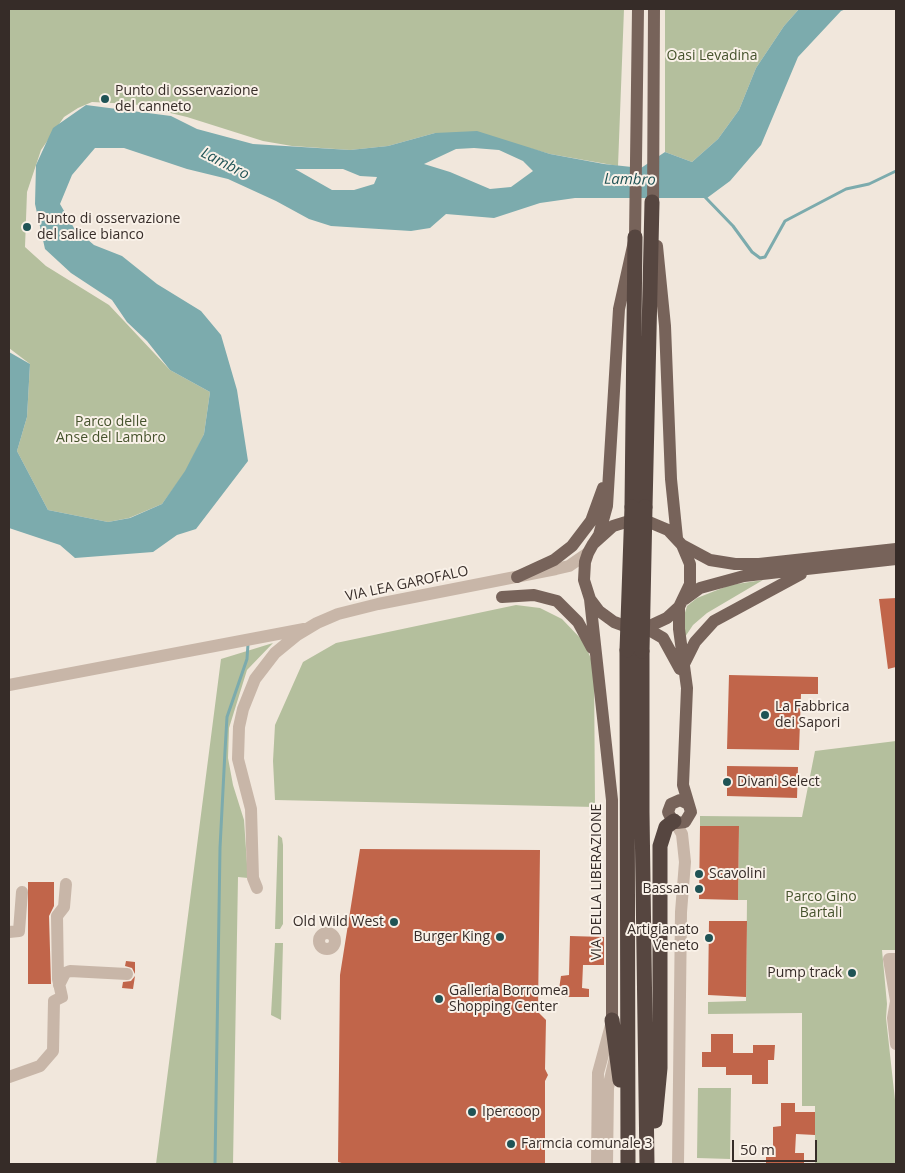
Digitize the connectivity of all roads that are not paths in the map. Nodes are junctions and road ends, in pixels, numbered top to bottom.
1 (638, 9) edge
2 (654, 9) edge
3 (652, 202) junction
4 (634, 237) junction
5 (613, 422) junction
6 (638, 507) junction
7 (679, 542) junction
8 (591, 549) junction
9 (896, 549) edge
10 (896, 559) edge
11 (811, 570) junction
12 (517, 577) junction
13 (502, 596) dead end
14 (590, 600) junction
15 (681, 604) junction
16 (644, 627) junction
17 (308, 628) junction
18 (262, 636) junction
19 (284, 646) junction
20 (598, 657) junction
21 (684, 664) junction
22 (686, 680) junction
23 (9, 685) edge
24 (683, 766) junction
25 (671, 804) junction
26 (689, 810) junction
27 (674, 822) junction
28 (685, 862) junction
29 (66, 884) dead end
30 (257, 888) dead end
31 (22, 892) dead end
32 (9, 932) edge
33 (896, 959) edge
34 (128, 974) dead end
35 (59, 984) junction
36 (896, 1001) edge
37 (612, 1020) junction
38 (896, 1044) edge
39 (616, 1053) junction
40 (9, 1077) edge
41 (628, 1126) junction
42 (597, 1164) edge
43 (607, 1164) edge
44 (628, 1164) edge
45 (648, 1164) edge
46 (678, 1164) edge

1 - 4 main road
2 - 3 main road
3 - 6 highway
3 - 7 main road
4 - 5 main road
4 - 6 highway
5 - 8 main road
5 - 12 main road
6 - 41 highway, bridge
6 - 45 highway, bridge
7 - 8 main road
7 - 9 main road
7 - 15 main road
8 - 12 street, VIA LEA GAROFALO
8 - 14 main road
10 - 11 main road
11 - 15 main road
11 - 21 main road
12 - 17 street, VIA LEA GAROFALO
13 - 20 main road
14 - 16 main road
14 - 20 main road, VIA DELLA LIBERAZIONE
15 - 16 main road
15 - 21 main road
16 - 22 main road
17 - 18 street
17 - 19 street, VIA LEA GAROFALO
18 - 19 street
18 - 23 street
19 - 30 street, VIA LEA GAROFALO
20 - 37 main road, VIA DELLA LIBERAZIONE
21 - 22 main road
22 - 24 main road
24 - 25 main road
24 - 26 main road
25 - 26 main road
25 - 27 main road
26 - 27 main road
26 - 28 street
27 - 28 street
27 - 45 highway
28 - 46 street
29 - 35 street
31 - 32 street
33 - 36 street
34 - 35 street
35 - 40 street
36 - 38 street
37 - 39 highway
37 - 42 street, VIA DELLA LIBERAZIONE
39 - 41 highway
39 - 43 street
41 - 44 highway

